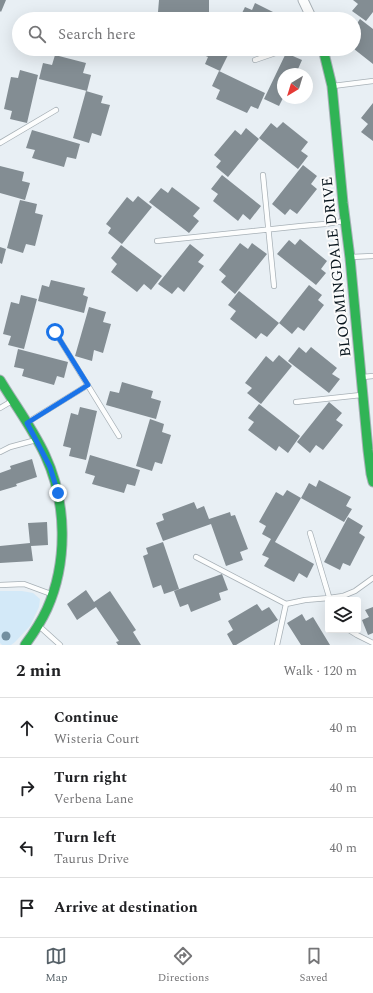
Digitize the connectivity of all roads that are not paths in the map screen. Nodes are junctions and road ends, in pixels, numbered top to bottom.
1 (302, 0) edge
2 (308, 12) edge
3 (267, 56) edge
4 (325, 56) edge
5 (255, 60) dead end
6 (373, 80) edge
7 (332, 86) junction
8 (56, 110) dead end
9 (0, 143) edge
10 (263, 175) dead end
11 (344, 221) junction
12 (268, 229) junction
13 (157, 241) dead end
14 (373, 256) edge
15 (350, 258) junction
16 (274, 286) dead end
17 (55, 332) dead end
18 (373, 376) edge
19 (361, 378) junction
20 (0, 380) edge
21 (88, 385) junction
22 (362, 395) junction
23 (12, 401) junction
24 (296, 402) dead end
25 (0, 408) edge
26 (27, 423) junction
27 (119, 436) dead end
28 (36, 440) junction
29 (0, 452) edge
30 (373, 482) edge
31 (310, 533) dead end
32 (196, 557) dead end
33 (373, 578) edge
34 (0, 585) edge
35 (52, 595) junction
36 (329, 597) edge
37 (339, 597) edge
38 (325, 599) edge
39 (286, 604) junction
40 (38, 625) junction
41 (354, 633) edge
42 (373, 643) edge
43 (25, 645) edge
44 (60, 645) edge
45 (277, 645) edge

1 - 2 street
3 - 5 lane
4 - 7 street, BLOOMINGDALE DRIVE
6 - 7 lane
7 - 11 street, BLOOMINGDALE DRIVE
8 - 9 lane
10 - 12 lane
11 - 12 lane
11 - 15 street, BLOOMINGDALE DRIVE
12 - 13 lane
12 - 16 lane
14 - 15 lane
15 - 19 street, BLOOMINGDALE DRIVE
17 - 21 lane
18 - 19 lane
19 - 22 street, BLOOMINGDALE DRIVE
20 - 23 street
21 - 26 lane
21 - 27 lane
22 - 24 lane
22 - 30 street, BLOOMINGDALE DRIVE
23 - 25 lane
23 - 26 street
26 - 28 street
28 - 29 lane
28 - 35 street
31 - 36 lane
32 - 39 lane
33 - 37 lane
34 - 35 lane
35 - 40 street
38 - 39 lane
39 - 45 lane
40 - 43 street
40 - 44 lane
41 - 42 lane

